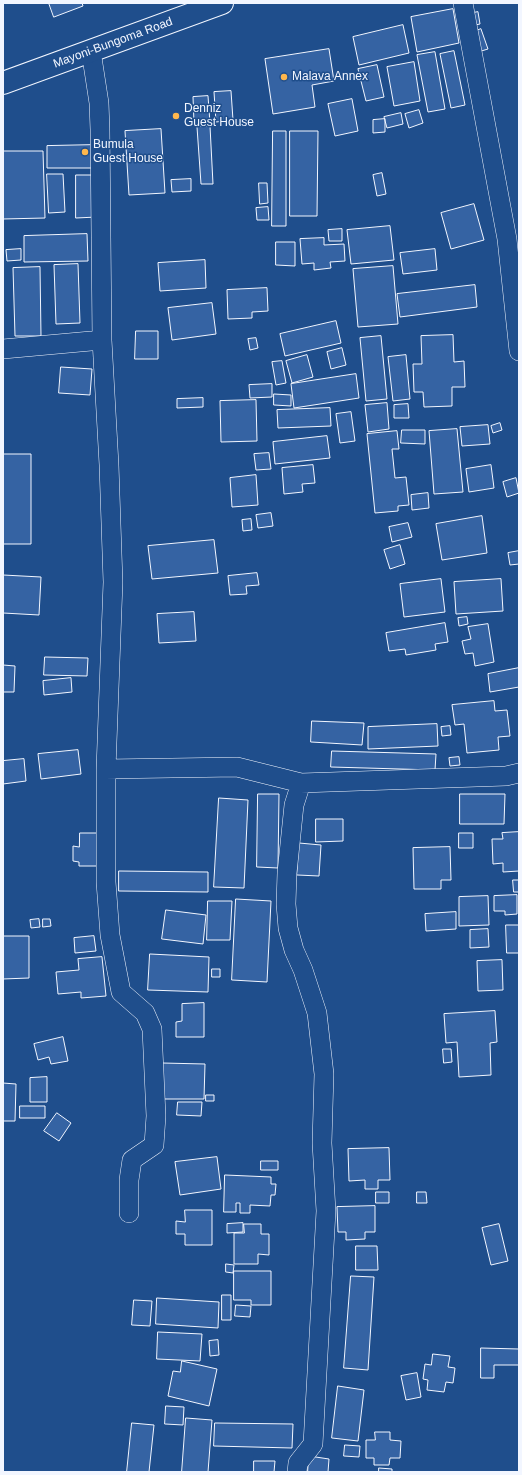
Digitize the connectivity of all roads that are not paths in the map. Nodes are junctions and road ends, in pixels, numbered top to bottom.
1 (222, 3) edge
2 (463, 3) edge
3 (91, 51) junction
4 (3, 83) edge
5 (102, 340) junction
6 (3, 349) edge
7 (519, 351) edge
8 (106, 769) junction
9 (519, 773) edge
10 (301, 783) junction
11 (129, 1213) dead end
12 (297, 1472) edge

1 - 3 main road, Mayoni-Bungoma Road
2 - 7 street
3 - 4 main road, Mayoni-Bungoma Road
3 - 5 street
5 - 6 street
5 - 8 street
8 - 10 street
8 - 11 street
9 - 10 street
10 - 12 street

